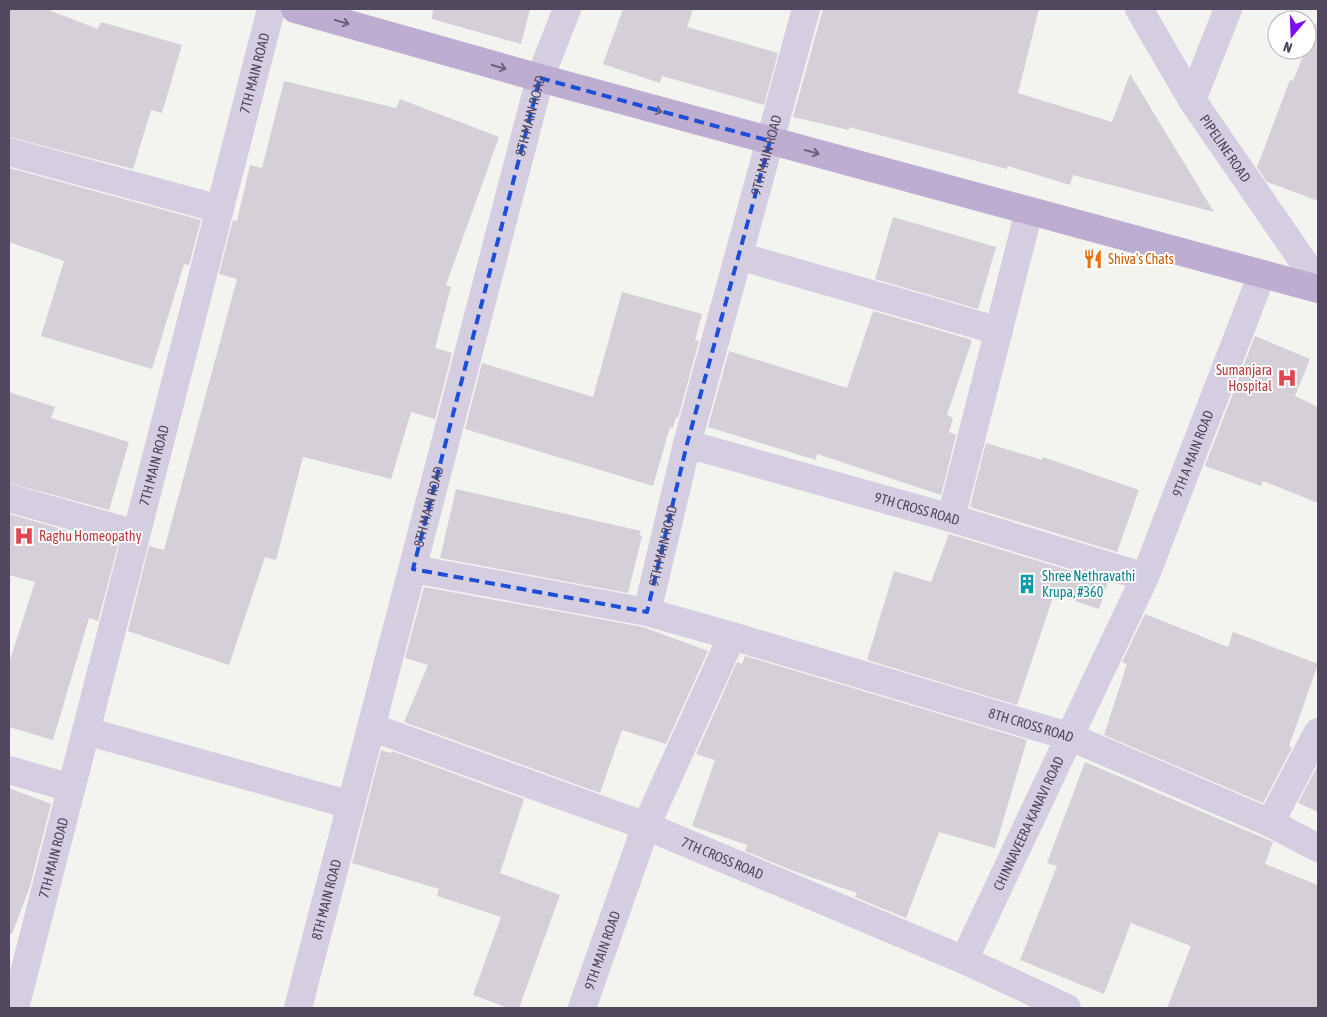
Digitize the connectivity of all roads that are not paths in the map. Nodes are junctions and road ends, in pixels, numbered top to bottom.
1 (271, 9) edge
2 (295, 9) edge
3 (567, 9) edge
4 (806, 9) edge
5 (1138, 9) edge
6 (1228, 9) edge
7 (540, 78) junction
8 (1192, 100) junction
9 (770, 141) junction
10 (9, 152) edge
11 (220, 209) junction
12 (1029, 211) junction
13 (739, 256) junction
14 (1262, 274) junction
15 (1318, 283) edge
16 (1318, 289) edge
17 (999, 331) junction
18 (687, 444) junction
19 (9, 498) edge
20 (951, 518) junction
21 (136, 534) junction
22 (413, 569) junction
23 (1145, 577) junction
24 (647, 612) junction
25 (732, 636) junction
26 (371, 727) junction
27 (86, 731) junction
28 (1318, 732) edge
29 (1068, 736) junction
30 (9, 770) edge
31 (71, 788) junction
32 (351, 805) junction
33 (1270, 823) junction
34 (646, 826) junction
35 (1318, 848) edge
36 (964, 960) junction
37 (13, 1003) edge
38 (298, 1008) edge
39 (582, 1008) edge
40 (1067, 1008) edge

1 - 11 street, 7TH MAIN ROAD
2 -> 7 main road
3 - 7 street, 8TH MAIN ROAD
4 - 9 street, 9TH MAIN ROAD
5 - 8 street, PIPELINE ROAD
6 - 8 street
7 -> 9 main road
7 - 22 street, 8TH MAIN ROAD
8 - 15 street, PIPELINE ROAD
9 -> 12 main road
9 - 13 street, 9TH MAIN ROAD
10 - 11 street
11 - 21 street, 7TH MAIN ROAD
12 - 14 main road
12 - 17 street
13 - 17 street
13 - 18 street, 9TH MAIN ROAD
14 - 16 main road
14 - 23 street, 9TH A MAIN ROAD
17 - 20 street
18 - 20 street, 9TH CROSS ROAD
18 - 24 street, 9TH MAIN ROAD
19 - 21 street
20 - 23 street, 9TH CROSS ROAD
21 - 27 street, 7TH MAIN ROAD
22 - 24 street
22 - 26 street, 8TH MAIN ROAD
23 - 29 street, CHINNAVEERA KANAVI ROAD
24 - 25 street
25 - 29 street, 8TH CROSS ROAD
25 - 34 street, 9TH MAIN ROAD
26 - 32 street, 8TH MAIN ROAD
26 - 34 street, 7TH CROSS ROAD
27 - 31 street, 7TH MAIN ROAD
27 - 32 street
28 - 33 street
29 - 33 street, 8TH CROSS ROAD
29 - 36 street, CHINNAVEERA KANAVI ROAD
30 - 31 street
31 - 37 street, 7TH MAIN ROAD
32 - 38 street, 8TH MAIN ROAD
33 - 35 street, 8TH CROSS ROAD
34 - 36 street, 7TH CROSS ROAD
34 - 39 street, 9TH MAIN ROAD
36 - 40 street, 7TH CROSS ROAD

